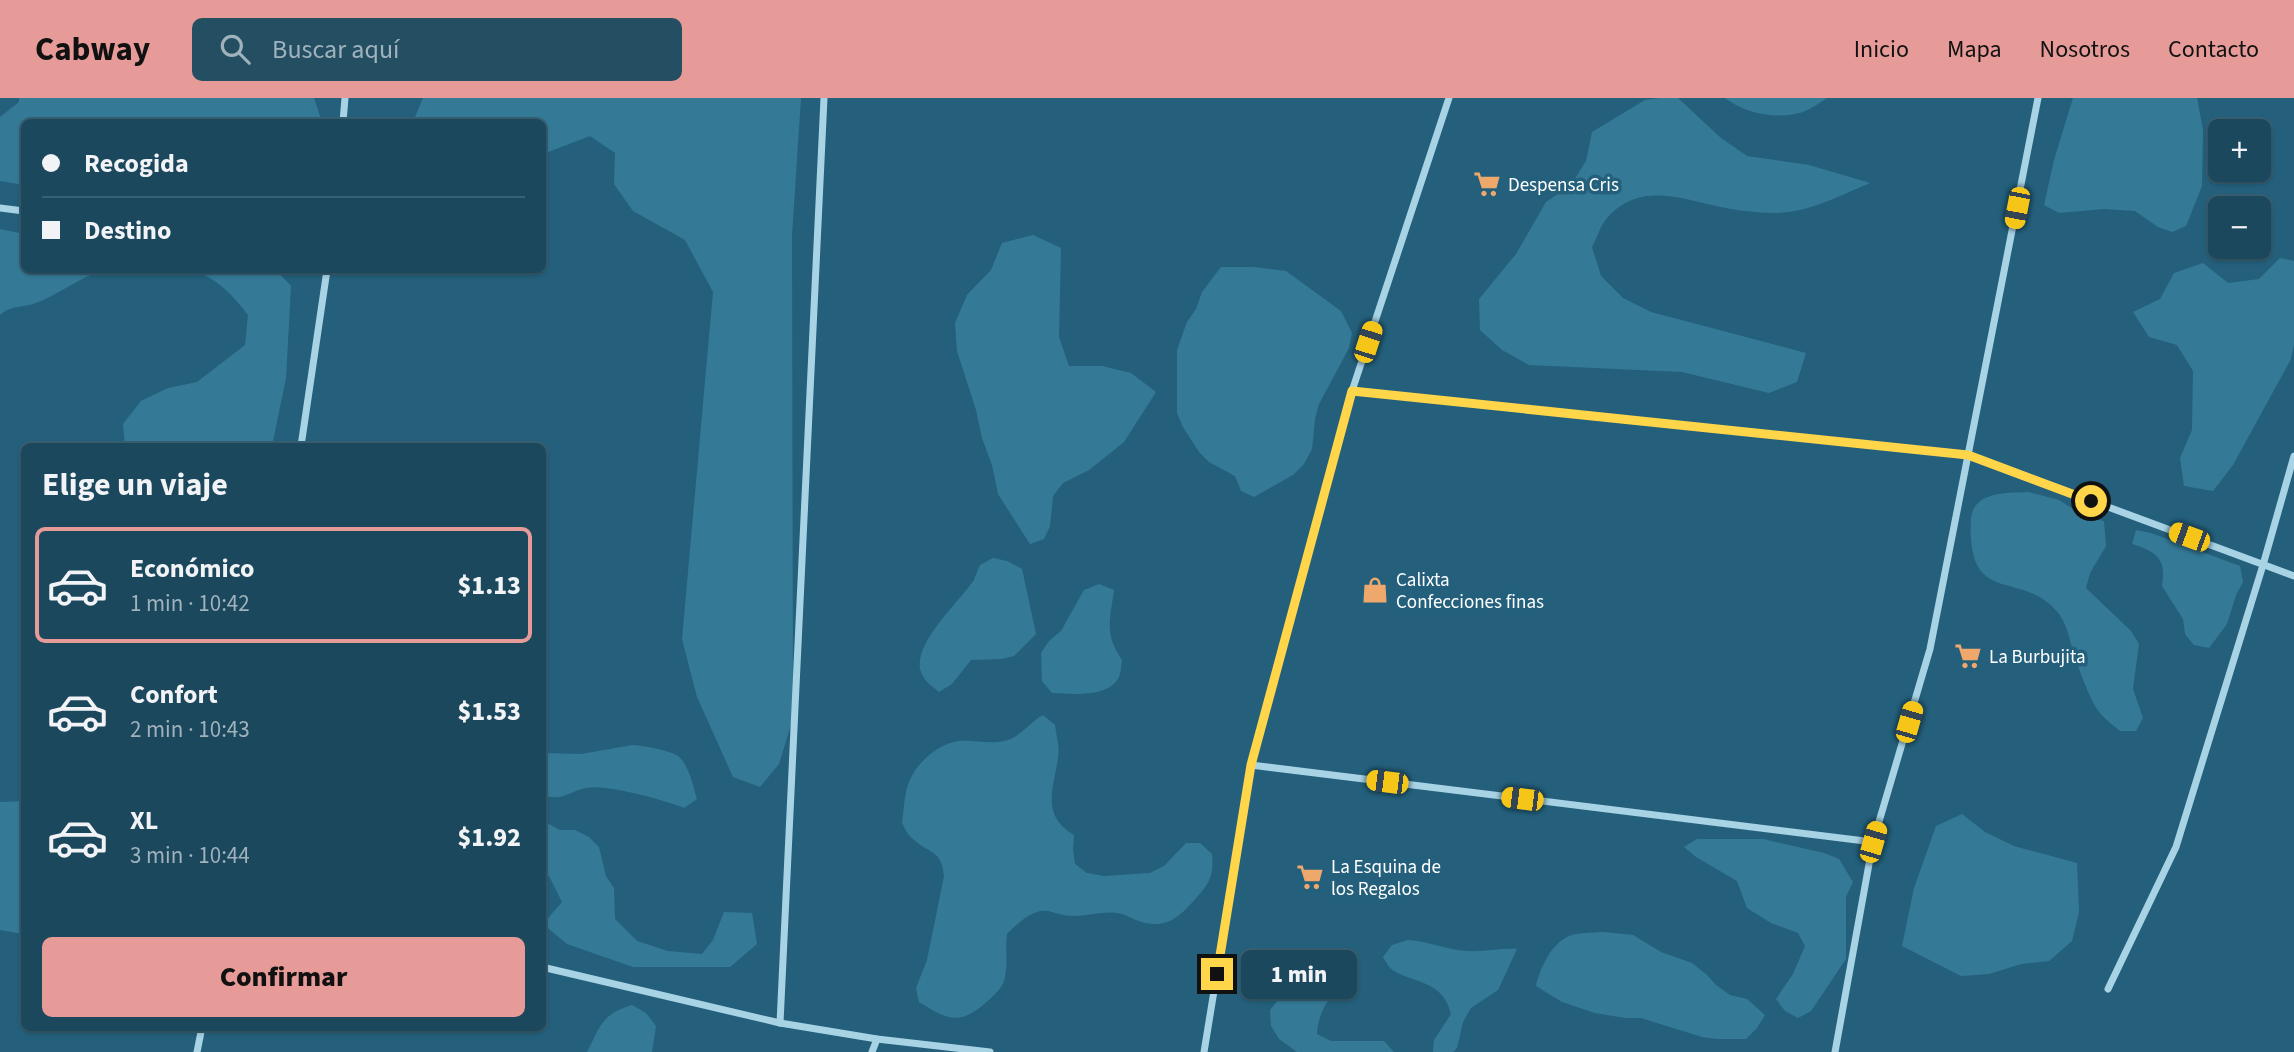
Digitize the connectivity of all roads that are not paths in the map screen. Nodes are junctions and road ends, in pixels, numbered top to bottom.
1 (345, 98) edge
2 (824, 98) edge
3 (1449, 98) edge
4 (2038, 98) edge
5 (342, 119) edge
6 (0, 208) edge
7 (21, 211) edge
8 (327, 273) edge
9 (1352, 391) junction
10 (301, 443) edge
11 (1968, 455) junction
12 (2294, 456) edge
13 (2263, 565) junction
14 (2294, 576) edge
15 (1251, 765) junction
16 (1873, 842) junction
17 (546, 968) edge
18 (2108, 989) dead end
19 (780, 1023) junction
20 (201, 1031) edge
21 (877, 1039) junction
22 (197, 1052) edge
23 (872, 1052) edge
24 (990, 1052) edge
25 (1204, 1052) edge
26 (1835, 1052) edge

1 - 5 street
2 - 19 street
3 - 9 street
4 - 11 street
6 - 7 street
8 - 10 street
9 - 11 street
9 - 15 street
11 - 13 street
11 - 16 street
12 - 13 street
13 - 14 street
13 - 18 street
15 - 16 street
15 - 25 street
16 - 26 street
17 - 19 street
19 - 21 street
20 - 22 street
21 - 23 street
21 - 24 street

